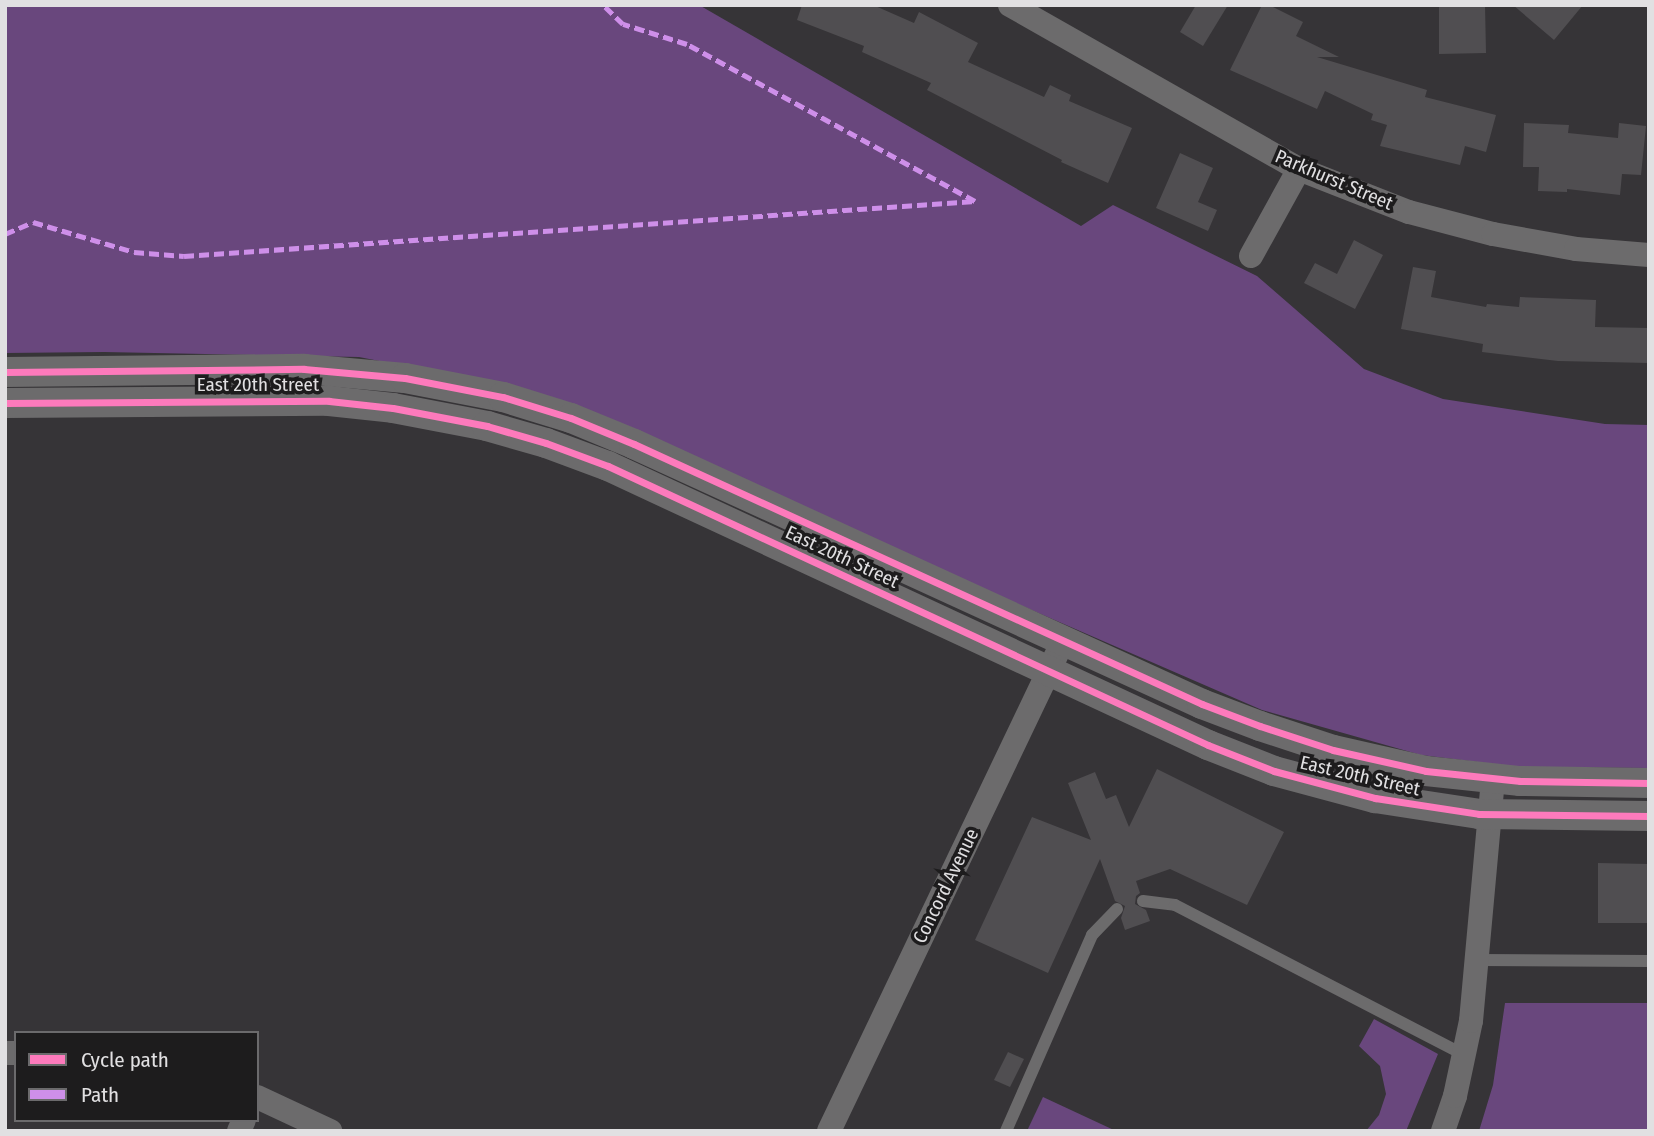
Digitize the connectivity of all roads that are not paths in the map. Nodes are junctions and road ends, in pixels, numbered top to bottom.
1 (1015, 6) edge
2 (1299, 169) junction
3 (1649, 255) edge
4 (1251, 256) dead end
5 (5, 372) edge
6 (5, 403) edge
7 (1063, 641) junction
8 (1049, 671) junction
9 (1493, 779) junction
10 (1649, 783) edge
11 (1490, 815) junction
12 (1649, 816) edge
13 (1143, 901) dead end
14 (1117, 909) dead end
15 (1476, 960) junction
16 (1649, 961) edge
17 (1464, 1055) junction
18 (259, 1098) edge
19 (330, 1131) edge
20 (829, 1131) edge
21 (1006, 1131) edge
22 (1443, 1131) edge

1 - 2 street, Parkhurst Street
2 - 3 street, Parkhurst Street
2 - 4 street
5 - 7 street, East 20th Street
6 - 8 street, East 20th Street
7 - 8 street, Concord Avenue
7 - 9 street, East 20th Street
8 - 11 street, East 20th Street
8 - 20 street, Concord Avenue
9 - 10 street, East 20th Street
9 - 11 street
11 - 12 street, East 20th Street
11 - 15 street
13 - 17 lane
14 - 21 lane
15 - 16 lane
15 - 17 street
17 - 22 street
18 - 19 street

